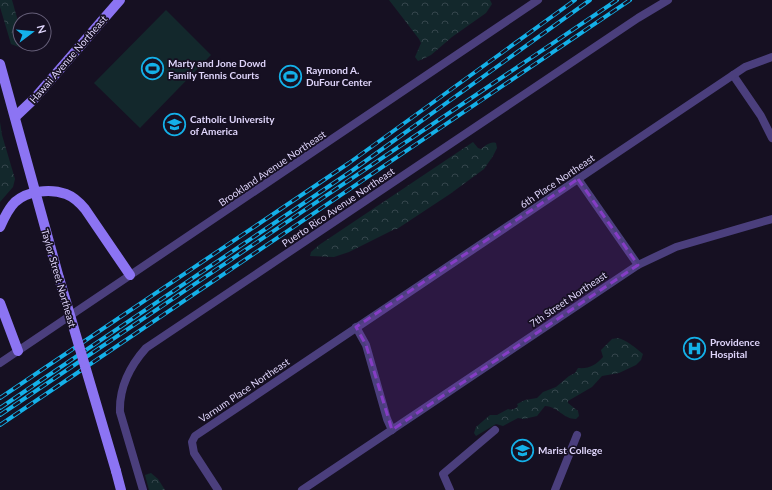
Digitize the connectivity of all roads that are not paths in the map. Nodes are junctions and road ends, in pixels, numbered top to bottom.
1 (120, 0) edge
2 (538, 0) edge
3 (668, 0) edge
4 (772, 57) edge
5 (0, 64) edge
6 (733, 75) junction
7 (14, 116) junction
8 (772, 138) edge
9 (578, 178) junction
10 (35, 192) junction
11 (772, 219) edge
12 (0, 227) edge
13 (638, 265) junction
14 (130, 276) junction
15 (0, 303) edge
16 (356, 327) junction
17 (18, 351) junction
18 (0, 363) edge
19 (392, 430) junction
20 (495, 430) dead end
21 (577, 435) dead end
22 (121, 490) edge
23 (143, 490) edge
24 (218, 490) edge
25 (302, 490) edge
26 (450, 490) edge
27 (555, 490) edge

1 - 7 main road, Hawaii Avenue Northeast
2 - 14 street, Brookland Avenue Northeast
3 - 23 street, Puerto Rico Avenue Northeast
4 - 6 street, 6th Place Northeast
5 - 7 main road, Taylor Street Northeast
6 - 8 street
6 - 9 street, 6th Place Northeast
7 - 10 main road, Taylor Street Northeast
9 - 13 street
9 - 16 street, 6th Place Northeast
10 - 12 main road
10 - 14 main road
10 - 22 main road, Taylor Street Northeast, bridge
11 - 13 street, 7th Street Northeast
13 - 19 street, 7th Street Northeast
14 - 17 street, Brookland Avenue Northeast
15 - 17 main road
16 - 19 street
16 - 24 street, Varnum Place Northeast
17 - 18 street, Brookland Avenue Northeast
19 - 25 street
20 - 26 street
21 - 27 street

